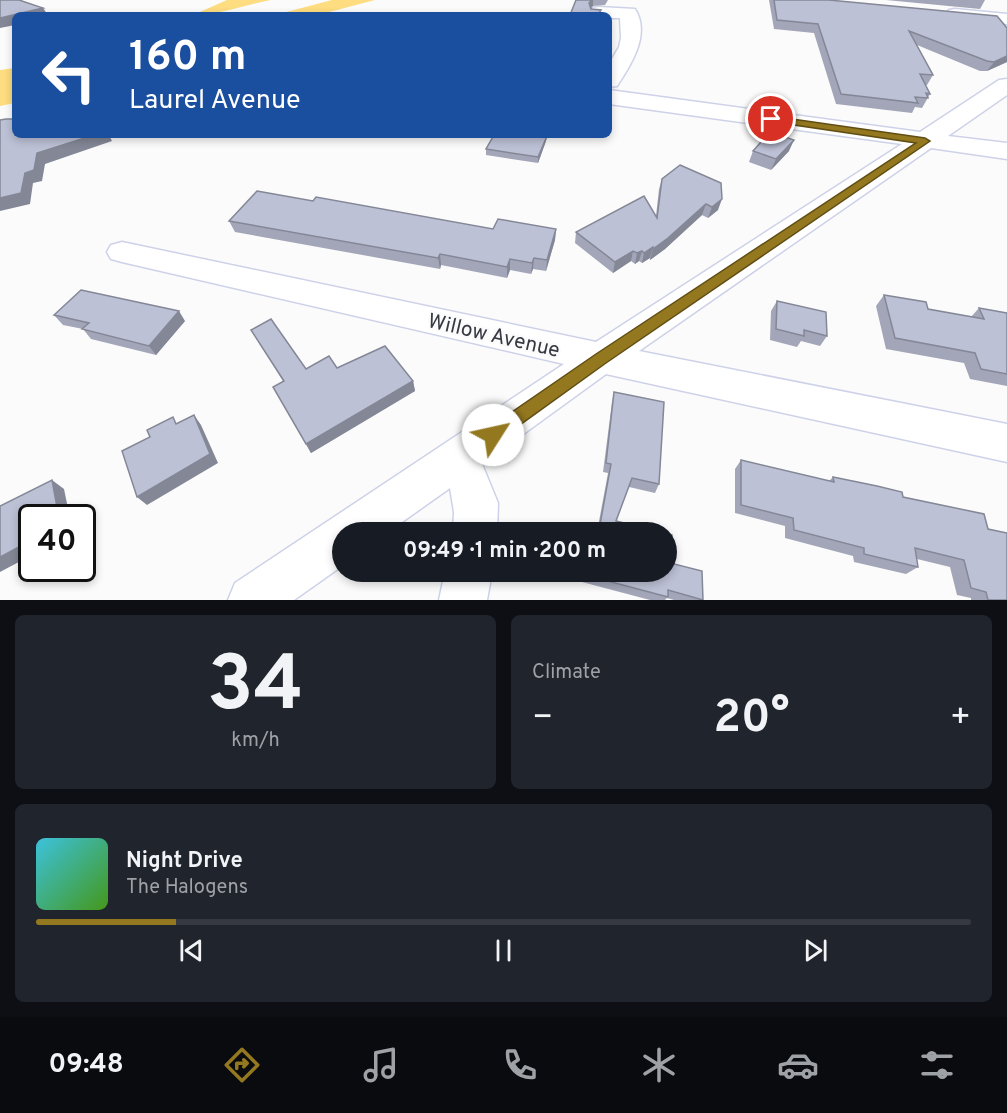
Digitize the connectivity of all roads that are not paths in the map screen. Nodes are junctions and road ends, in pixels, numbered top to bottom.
1 (612, 12) edge
2 (937, 12) edge
3 (1007, 19) edge
4 (612, 76) edge
5 (1007, 85) edge
6 (612, 97) edge
7 (925, 141) junction
8 (1007, 152) edge
9 (123, 252) dead end
10 (601, 358) junction
11 (1007, 443) edge
12 (457, 460) junction
13 (366, 522) edge
14 (476, 522) edge
15 (332, 545) edge
16 (467, 582) edge
17 (252, 600) edge
18 (463, 600) edge

1 - 4 street
2 - 3 street
5 - 7 street
6 - 7 street
7 - 8 street
7 - 10 street
9 - 10 street, Willow Avenue
10 - 11 street, Willow Avenue
10 - 12 street
12 - 13 street
12 - 14 street
15 - 17 street
16 - 18 street

